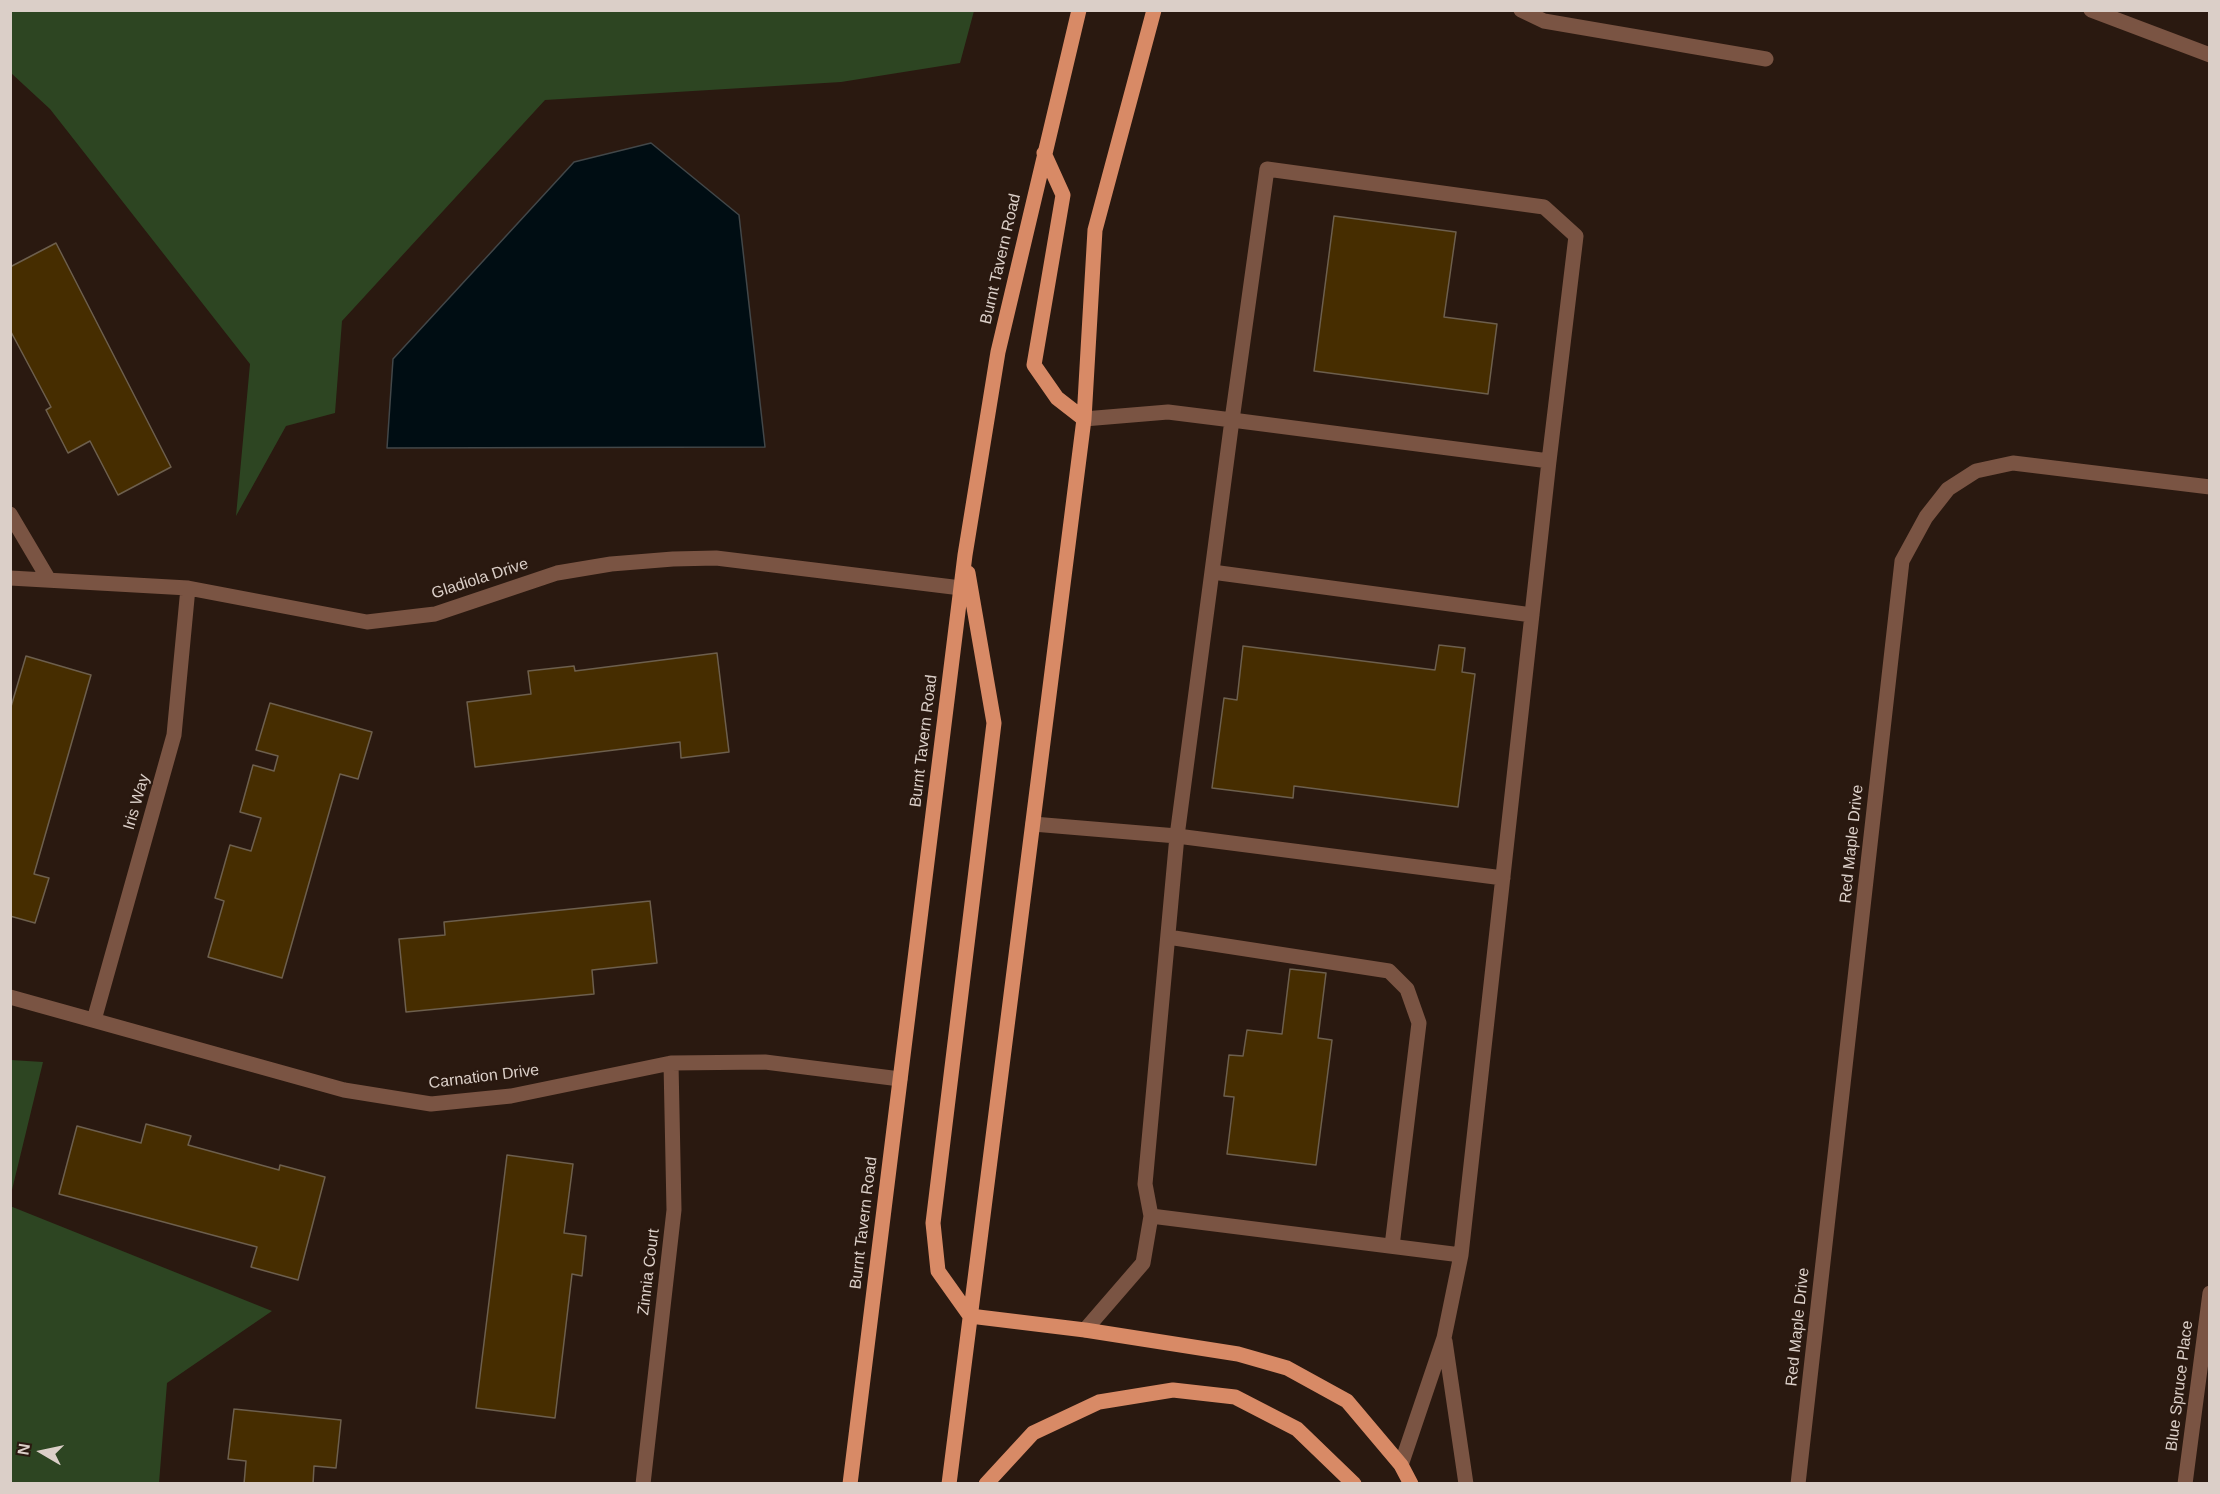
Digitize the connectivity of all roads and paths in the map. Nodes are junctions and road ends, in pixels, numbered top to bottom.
1 (1080, 10) edge
2 (1154, 10) edge
3 (1521, 10) edge
4 (2091, 10) edge
5 (2210, 55) edge
6 (1766, 59) dead end
7 (1044, 153) junction
8 (1084, 419) junction
9 (1232, 420) junction
10 (1550, 461) junction
11 (2210, 487) edge
12 (10, 513) edge
13 (965, 555) junction
14 (1212, 572) junction
15 (10, 578) edge
16 (49, 580) junction
17 (188, 588) junction
18 (961, 588) junction
19 (1532, 615) junction
20 (1033, 824) junction
21 (1177, 836) junction
22 (1503, 878) junction
23 (1168, 937) junction
24 (10, 997) edge
25 (94, 1020) junction
26 (671, 1063) junction
27 (900, 1079) junction
28 (1151, 1216) junction
29 (1392, 1245) junction
30 (1461, 1255) junction
31 (2210, 1293) edge
32 (970, 1316) junction
33 (1084, 1330) junction
34 (1444, 1338) junction
35 (1401, 1465) junction
36 (643, 1484) edge
37 (850, 1484) edge
38 (949, 1484) edge
39 (986, 1484) edge
40 (1354, 1484) edge
41 (1411, 1484) edge
42 (1466, 1484) edge
43 (1798, 1484) edge
44 (2185, 1484) edge

1 - 7 main road, Burnt Tavern Road
2 - 8 main road
3 - 6 street
4 - 5 street
7 - 8 main road
7 - 13 main road, Burnt Tavern Road
8 - 9 street
8 - 20 main road
9 - 10 street
9 - 10 street
9 - 14 street
10 - 19 street
11 - 43 street, Red Maple Drive
12 - 16 street
13 - 18 main road, Burnt Tavern Road
13 - 32 main road
14 - 19 street
14 - 21 street
15 - 16 street, Gladiola Drive
16 - 17 street, Gladiola Drive
17 - 18 street, Gladiola Drive
17 - 25 street, Iris Way
18 - 27 main road, Burnt Tavern Road
19 - 22 street
20 - 21 street
20 - 32 main road
21 - 22 street
21 - 23 street
22 - 30 street
23 - 28 street
23 - 29 street
24 - 25 street, Carnation Drive
25 - 26 street, Carnation Drive
26 - 27 street, Carnation Drive
26 - 36 street, Zinnia Court
27 - 37 main road, Burnt Tavern Road
28 - 29 street
28 - 33 street
29 - 30 street
30 - 34 street
31 - 44 street, Blue Spruce Place
32 - 33 main road
32 - 38 main road
33 - 35 main road
34 - 35 street
34 - 42 street
35 - 41 main road
39 - 40 main road

